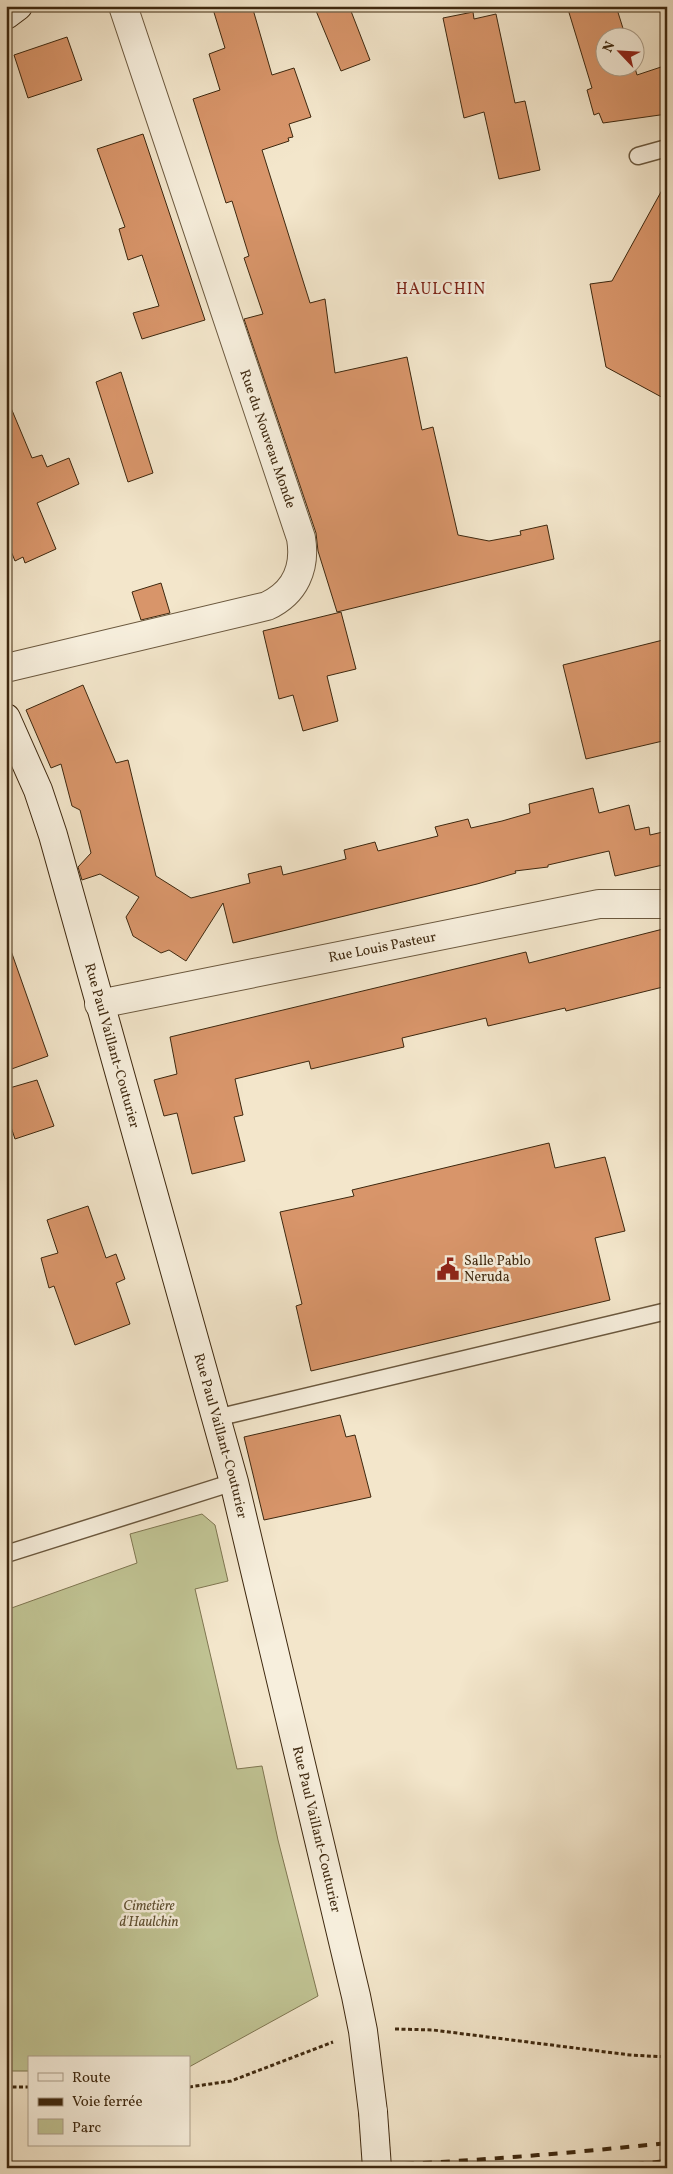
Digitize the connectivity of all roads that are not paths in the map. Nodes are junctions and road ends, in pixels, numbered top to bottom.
1 (18, 6) edge
2 (123, 6) edge
3 (6, 15) edge
4 (667, 148) edge
5 (638, 156) dead end
6 (6, 668) edge
7 (6, 718) edge
8 (667, 904) edge
9 (99, 1004) junction
10 (667, 1311) edge
11 (216, 1418) junction
12 (234, 1482) junction
13 (6, 1554) edge
14 (377, 2168) edge

1 - 3 street
2 - 6 street, Rue du Nouveau Monde
4 - 5 lane
7 - 9 street, Rue Paul Vaillant-Couturier
8 - 9 street, Rue Louis Pasteur
9 - 11 street, Rue Paul Vaillant-Couturier
10 - 11 lane
11 - 12 street, Rue Paul Vaillant-Couturier
12 - 13 lane
12 - 14 street, Rue Paul Vaillant-Couturier, bridge

